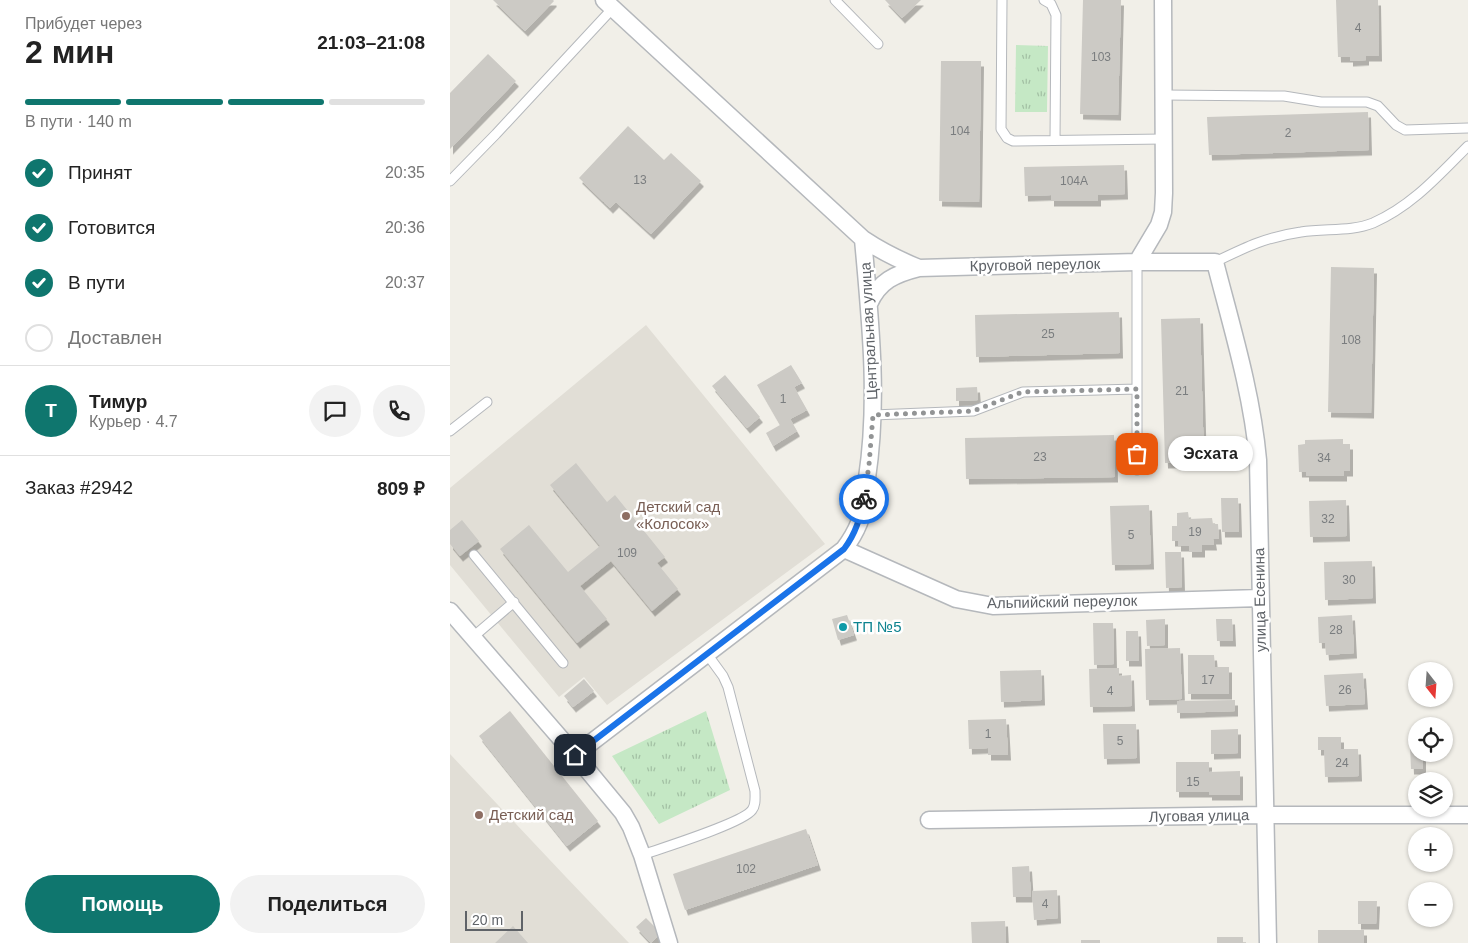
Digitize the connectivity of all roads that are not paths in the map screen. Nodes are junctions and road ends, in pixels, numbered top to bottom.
1 (835, 0) edge
2 (1002, 0) edge
3 (1044, 0) edge
4 (1163, 0) edge
5 (613, 3) edge
6 (878, 44) dead end
7 (1164, 95) junction
8 (1468, 128) edge
9 (1164, 138) junction
10 (1055, 140) junction
11 (1468, 146) edge
12 (450, 181) edge
13 (864, 239) junction
14 (1137, 262) junction
15 (1215, 262) junction
16 (919, 268) junction
17 (869, 304) junction
18 (1137, 389) junction
19 (487, 402) dead end
20 (873, 415) junction
21 (450, 431) edge
22 (1137, 470) dead end
23 (844, 549) junction
24 (474, 555) dead end
25 (1260, 598) junction
26 (514, 602) junction
27 (450, 611) edge
28 (473, 637) junction
29 (707, 654) junction
30 (563, 663) dead end
31 (575, 755) junction
32 (1264, 815) junction
33 (1468, 816) edge
34 (930, 820) dead end
35 (642, 855) junction
36 (669, 943) edge
37 (1268, 943) edge

1 - 6 lane
2 - 10 lane
3 - 10 lane
4 - 7 street
5 - 12 lane
5 - 13 street
7 - 8 lane
7 - 9 street
9 - 10 lane
9 - 14 street
11 - 15 lane
13 - 16 street, Круговой переулок
13 - 17 street, Центральная улица
14 - 15 street, Круговой переулок
14 - 16 street, Круговой переулок
14 - 18 lane
15 - 25 street, улица Есенина
16 - 17 street
17 - 20 street, Центральная улица
18 - 20 lane
18 - 22 lane
19 - 21 lane
20 - 23 street, Центральная улица
23 - 25 street, Альпийский переулок
23 - 29 street, Центральная улица
24 - 26 lane
25 - 32 street, улица Есенина
26 - 28 lane
26 - 30 lane
27 - 28 street
28 - 31 street
29 - 31 street, Центральная улица
29 - 35 lane
31 - 35 street
32 - 33 street, Луговая улица
32 - 34 street, Луговая улица
32 - 37 street, улица Есенина
35 - 36 street

